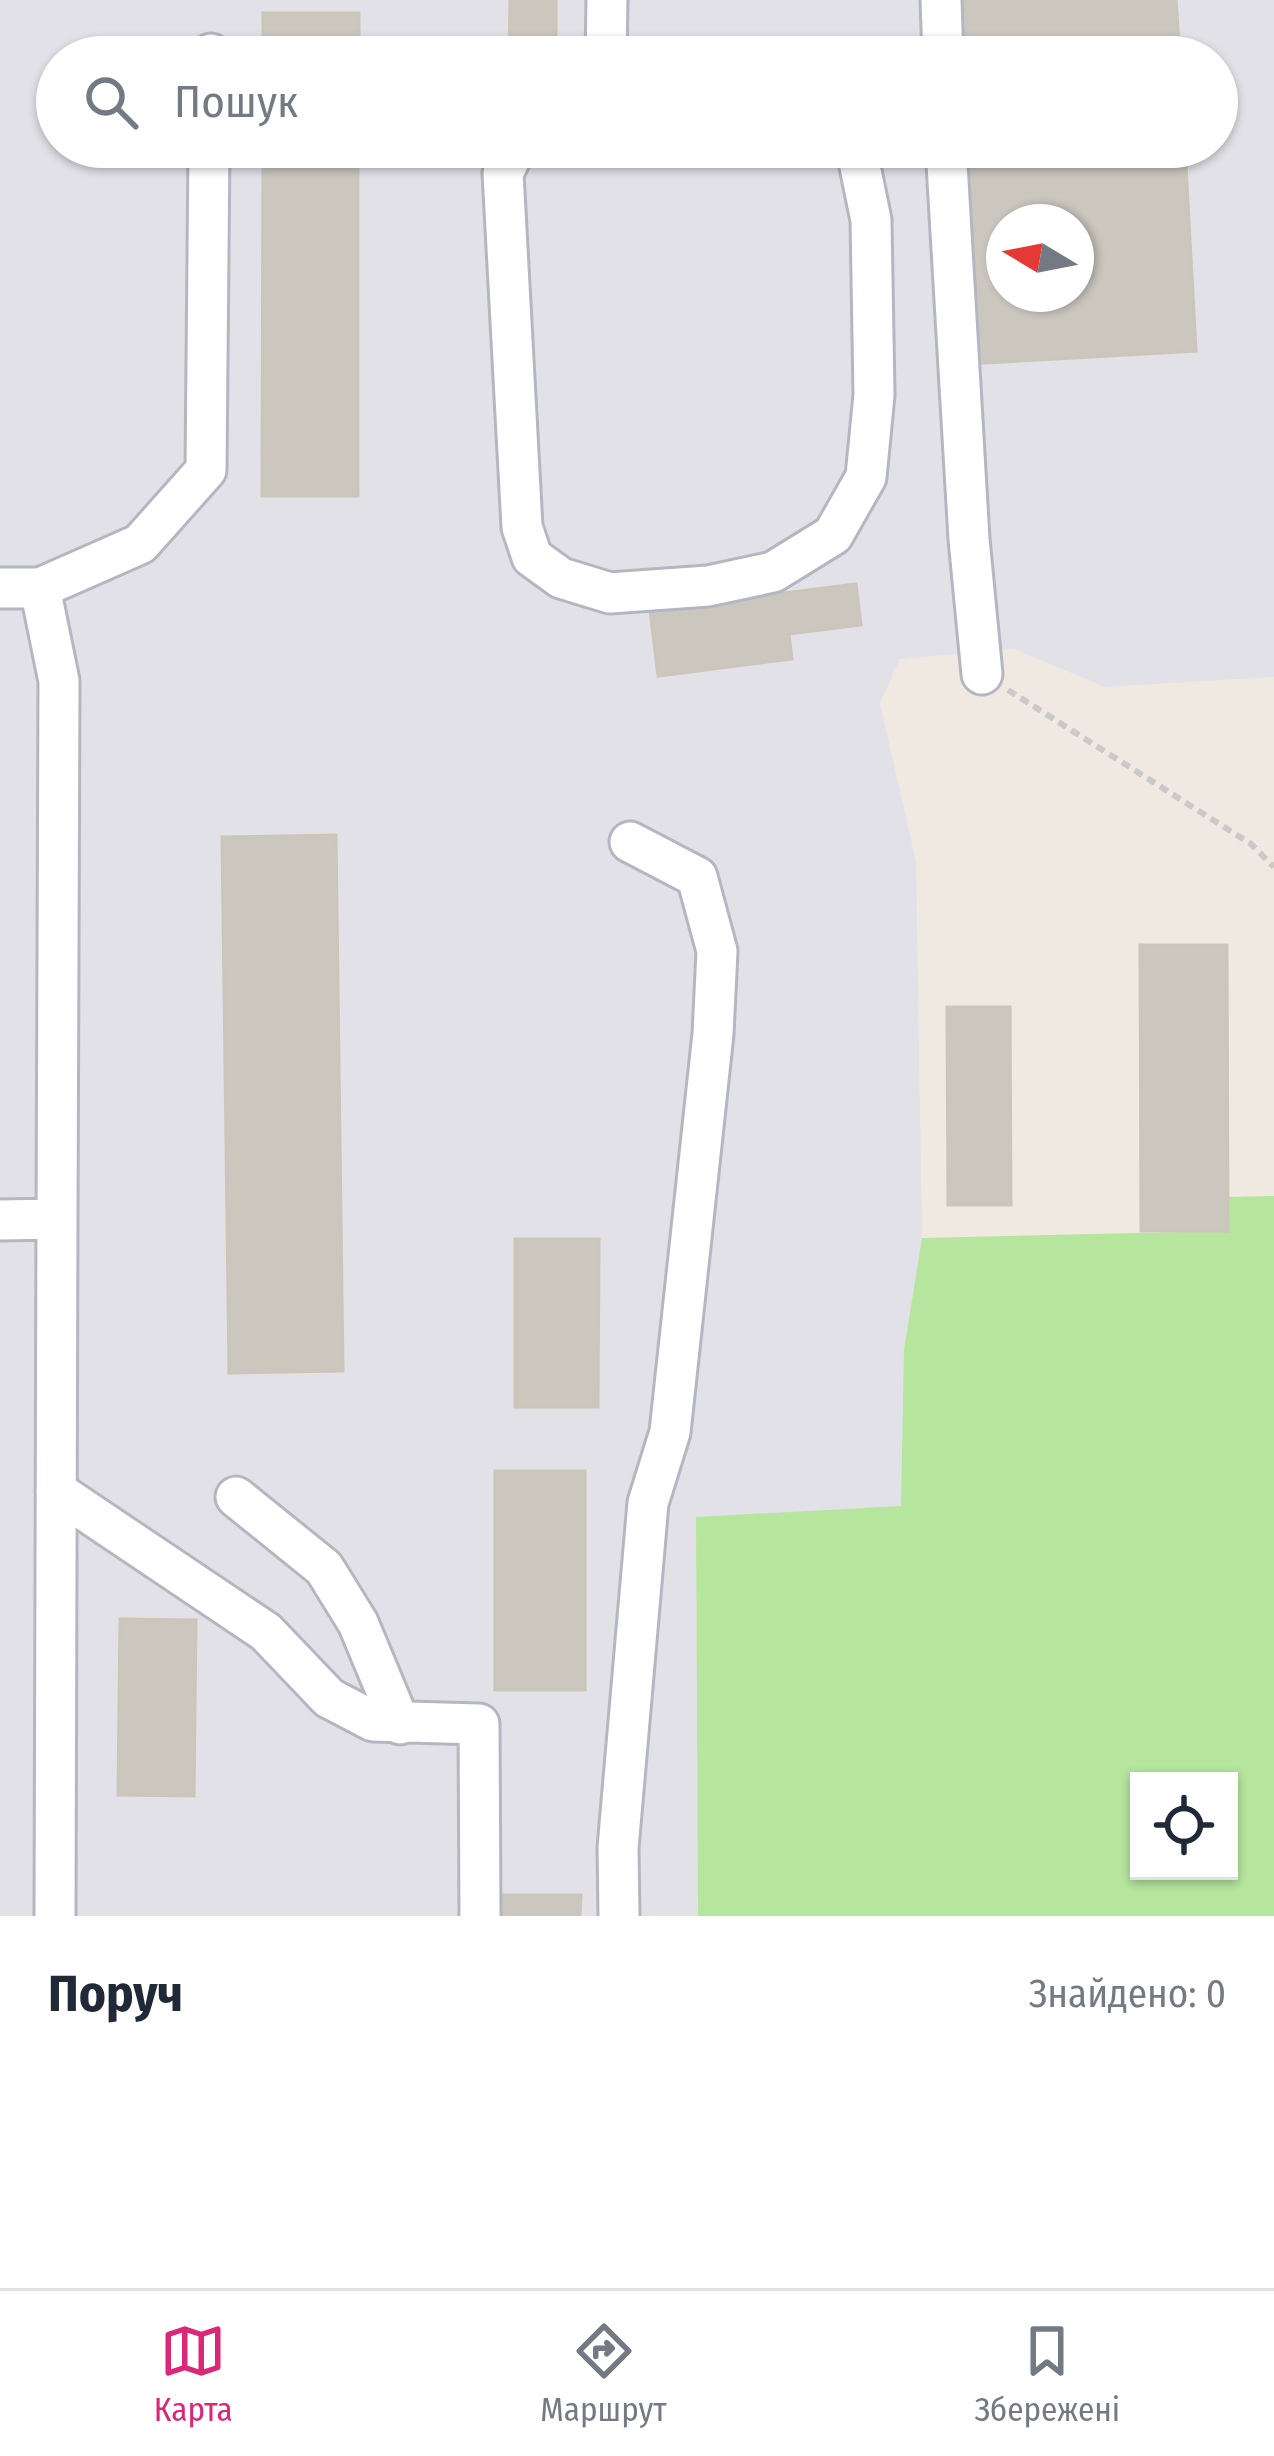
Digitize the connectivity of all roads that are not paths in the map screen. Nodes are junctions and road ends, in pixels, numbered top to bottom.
1 (608, 0) edge
2 (941, 0) edge
3 (607, 36) edge
4 (942, 36) edge
5 (209, 168) edge
6 (504, 168) edge
7 (860, 168) edge
8 (947, 168) edge
9 (0, 588) edge
10 (40, 588) junction
11 (982, 674) road end
12 (630, 842) dead end
13 (57, 1219) junction
14 (0, 1220) edge
15 (56, 1491) junction
16 (236, 1497) dead end
17 (400, 1724) junction
18 (55, 1916) edge
19 (480, 1916) edge
20 (619, 1916) edge

1 - 3 lane
2 - 4 lane
5 - 10 lane
6 - 7 lane
8 - 11 lane
9 - 10 lane
10 - 13 lane
12 - 20 lane
13 - 14 lane
13 - 15 lane
15 - 17 lane
15 - 18 lane
16 - 17 lane
17 - 19 lane

